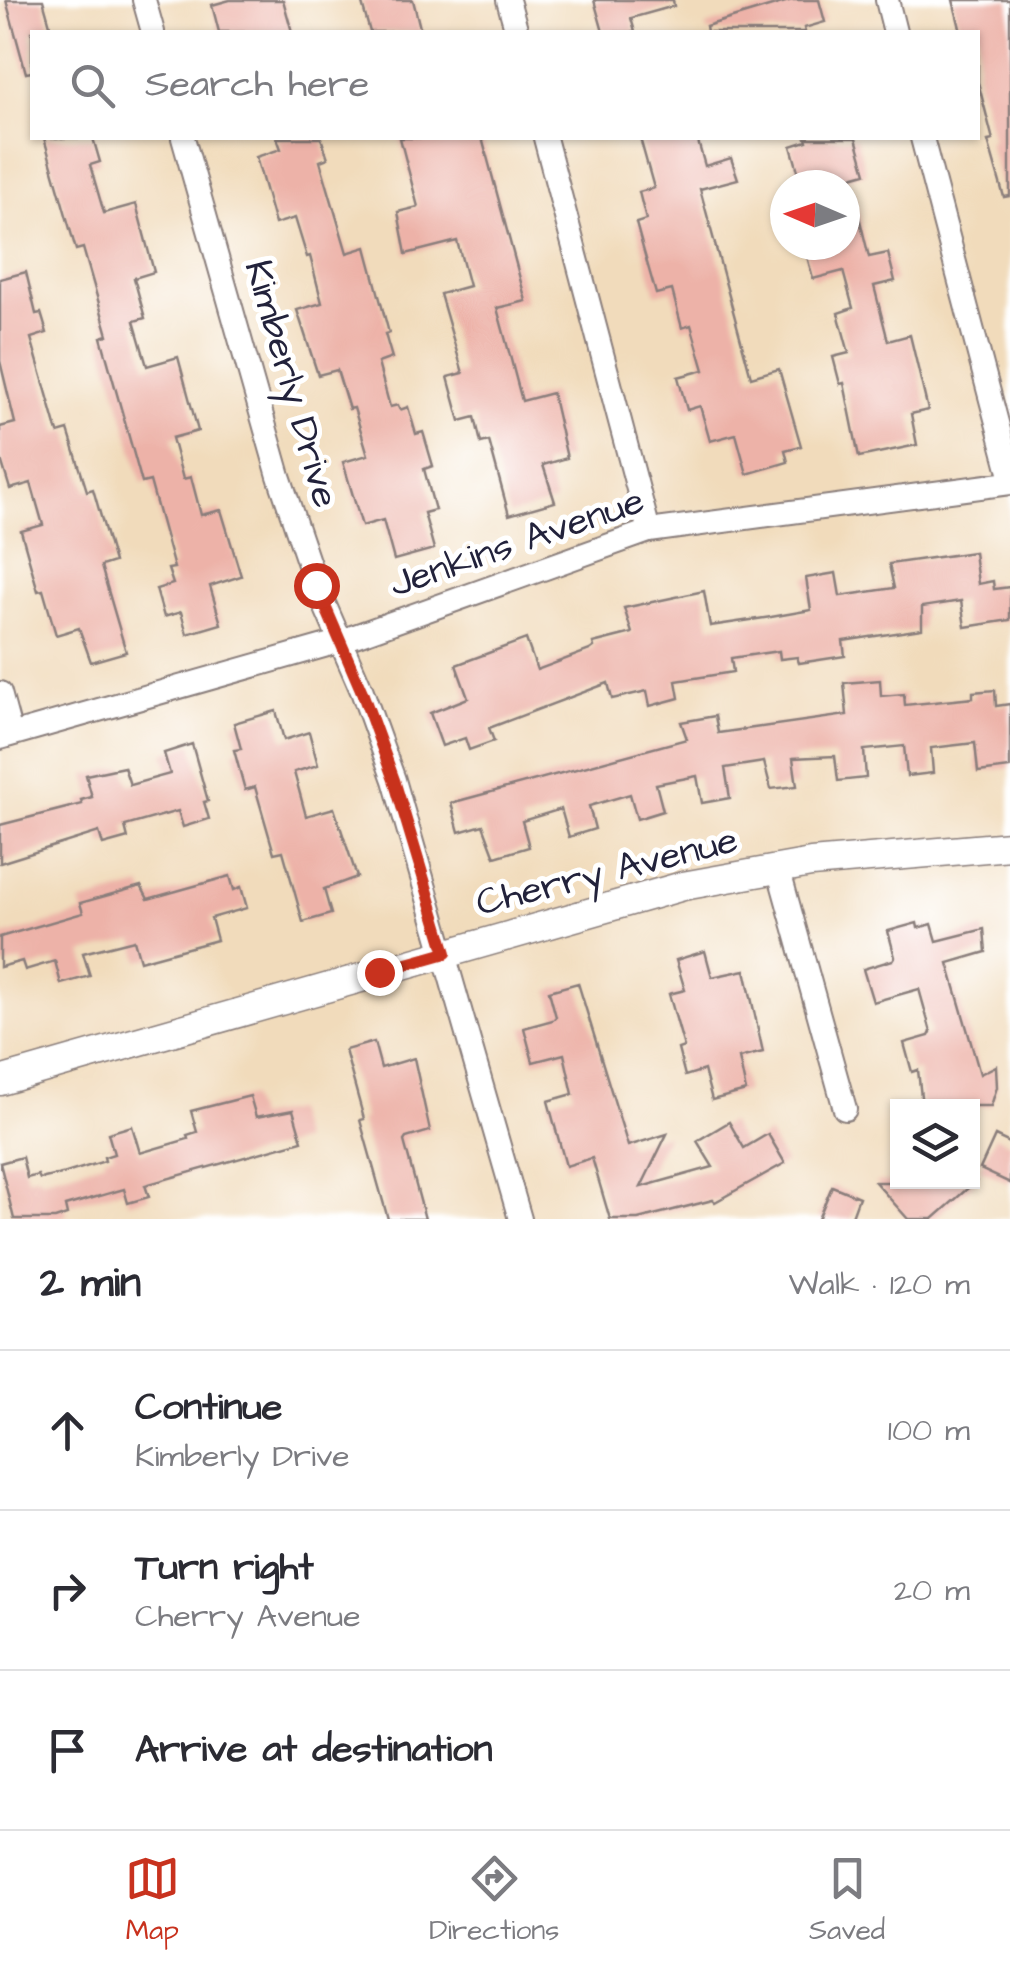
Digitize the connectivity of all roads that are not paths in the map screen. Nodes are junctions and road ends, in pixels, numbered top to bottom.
1 (144, 0) edge
2 (508, 0) edge
3 (886, 0) edge
4 (152, 30) edge
5 (516, 30) edge
6 (894, 30) edge
7 (184, 140) edge
8 (545, 140) edge
9 (923, 140) edge
10 (1010, 472) edge
11 (1010, 482) edge
12 (648, 531) junction
13 (338, 642) junction
14 (0, 694) edge
15 (5, 736) edge
16 (1010, 846) edge
17 (778, 868) junction
18 (446, 953) junction
19 (0, 1081) edge
20 (845, 1110) dead end
21 (520, 1219) edge

1 - 4 street
2 - 5 street
3 - 6 street
7 - 13 street, Kimberly Drive
8 - 12 street
9 - 10 street
11 - 12 street, Jenkins Avenue
12 - 13 street, Jenkins Avenue
13 - 15 street, Jenkins Avenue
13 - 18 street, Kimberly Drive
14 - 15 street
16 - 17 street, Cherry Avenue
17 - 18 street, Cherry Avenue
17 - 20 street
18 - 19 street, Cherry Avenue
18 - 21 street, Kimberly Drive

